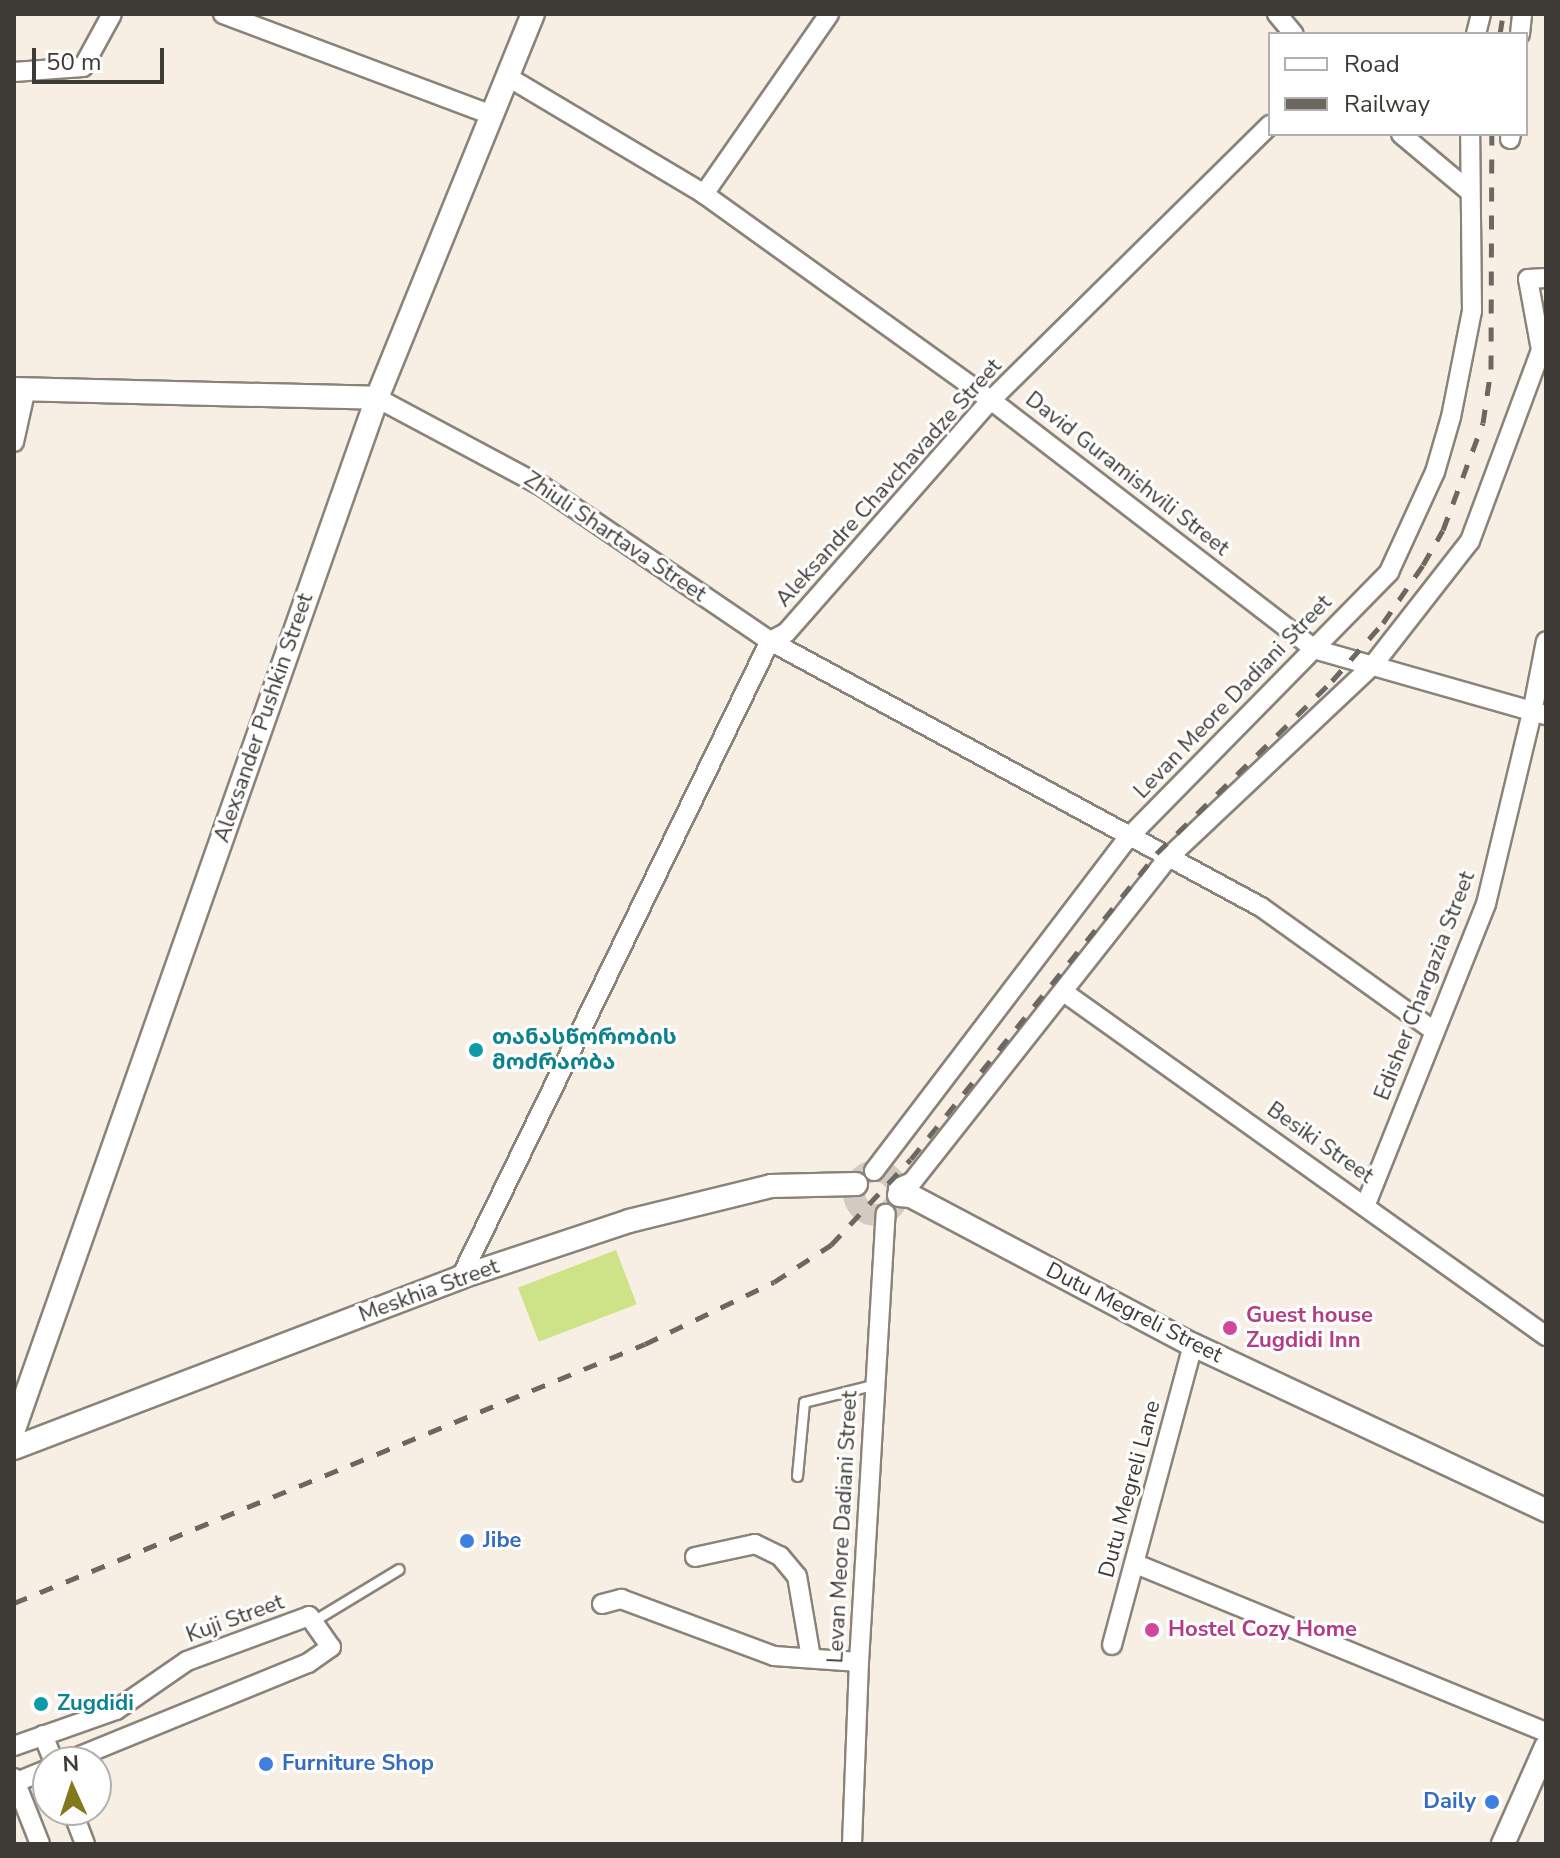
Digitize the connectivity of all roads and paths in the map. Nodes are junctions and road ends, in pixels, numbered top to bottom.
1 (112, 14) edge
2 (223, 14) edge
3 (533, 14) edge
4 (829, 14) edge
5 (1277, 14) edge
6 (1292, 32) edge
7 (14, 72) edge
8 (508, 77) junction
9 (491, 115) junction
10 (1268, 127) edge
11 (1403, 136) edge
12 (1470, 136) edge
13 (1469, 191) junction
14 (704, 194) junction
15 (1537, 278) edge
16 (1544, 353) edge
17 (20, 389) edge
18 (377, 398) junction
19 (991, 400) junction
20 (14, 442) edge
21 (770, 641) junction
22 (1546, 641) edge
23 (1314, 649) junction
24 (1373, 665) junction
25 (1539, 714) edge
26 (1128, 838) junction
27 (1168, 858) junction
28 (1065, 993) junction
29 (1434, 1031) junction
30 (865, 1177) joint
31 (894, 1199) junction
32 (1366, 1204) junction
33 (461, 1277) junction
34 (1546, 1336) edge
35 (1193, 1345) junction
36 (876, 1384) junction
37 (14, 1429) edge
38 (14, 1448) edge
39 (797, 1476) dead end
40 (1546, 1510) edge
41 (695, 1557) dead end
42 (1136, 1564) junction
43 (399, 1569) dead end
44 (602, 1604) dead end
45 (313, 1621) junction
46 (1112, 1645) dead end
47 (811, 1658) junction
48 (859, 1662) junction
49 (1546, 1732) edge
50 (43, 1735) junction
51 (14, 1746) edge
52 (47, 1746) edge
53 (105, 1746) edge
54 (1546, 1747) edge
55 (15, 1781) edge
56 (40, 1844) edge
57 (852, 1844) edge
58 (1503, 1844) edge

1 - 7 street
2 - 9 street
3 - 8 street, Alexsander Pushkin Street
4 - 14 street
5 - 6 street
8 - 9 street, Alexsander Pushkin Street
8 - 14 street, David Guramishvili Street
9 - 18 street, Alexsander Pushkin Street
10 - 19 street, Aleksandre Chavchavadze Street
11 - 13 street
12 - 13 street, Levan Meore Dadiani Street
13 - 23 street, Levan Meore Dadiani Street
14 - 19 street, David Guramishvili Street
15 - 16 street
16 - 24 street
17 - 18 street, Zhiuli Shartava Street
17 - 20 street
18 - 21 street, Zhiuli Shartava Street
18 - 37 street, Alexsander Pushkin Street
19 - 21 street, Aleksandre Chavchavadze Street
19 - 23 street, David Guramishvili Street
21 - 26 street, Zhiuli Shartava Street
21 - 33 street, Aleksandre Chavchavadze Street
22 - 25 street, Edisher Chargazia Street
23 - 24 street, David Guramishvili Street
23 - 26 street, Levan Meore Dadiani Street
24 - 25 street, David Guramishvili Street
24 - 27 street
25 - 29 street, Edisher Chargazia Street
26 - 27 street, Zhiuli Shartava Street
26 - 30 street, Levan Meore Dadiani Street
27 - 28 street
27 - 29 street, Zhiuli Shartava Street
28 - 31 street
28 - 32 street, Besiki Street
29 - 32 street, Edisher Chargazia Street
30 - 33 street, Meskhia Street
31 - 35 street, Dutu Megreli Street
31 - 36 street, Levan Meore Dadiani Street
32 - 34 street, Besiki Street
33 - 38 street, Meskhia Street
35 - 40 street, Dutu Megreli Street
35 - 42 street, Dutu Megreli Lane
36 - 39 lane
36 - 48 street, Levan Meore Dadiani Street
41 - 47 street
42 - 46 street, Dutu Megreli Lane
42 - 49 street
43 - 45 lane
44 - 47 street
45 - 50 street, Kuji Street
45 - 53 street, Kuji Street
47 - 48 street
48 - 57 street, Levan Meore Dadiani Street
50 - 51 street, Kuji Street
50 - 52 street
54 - 58 street
55 - 56 street

